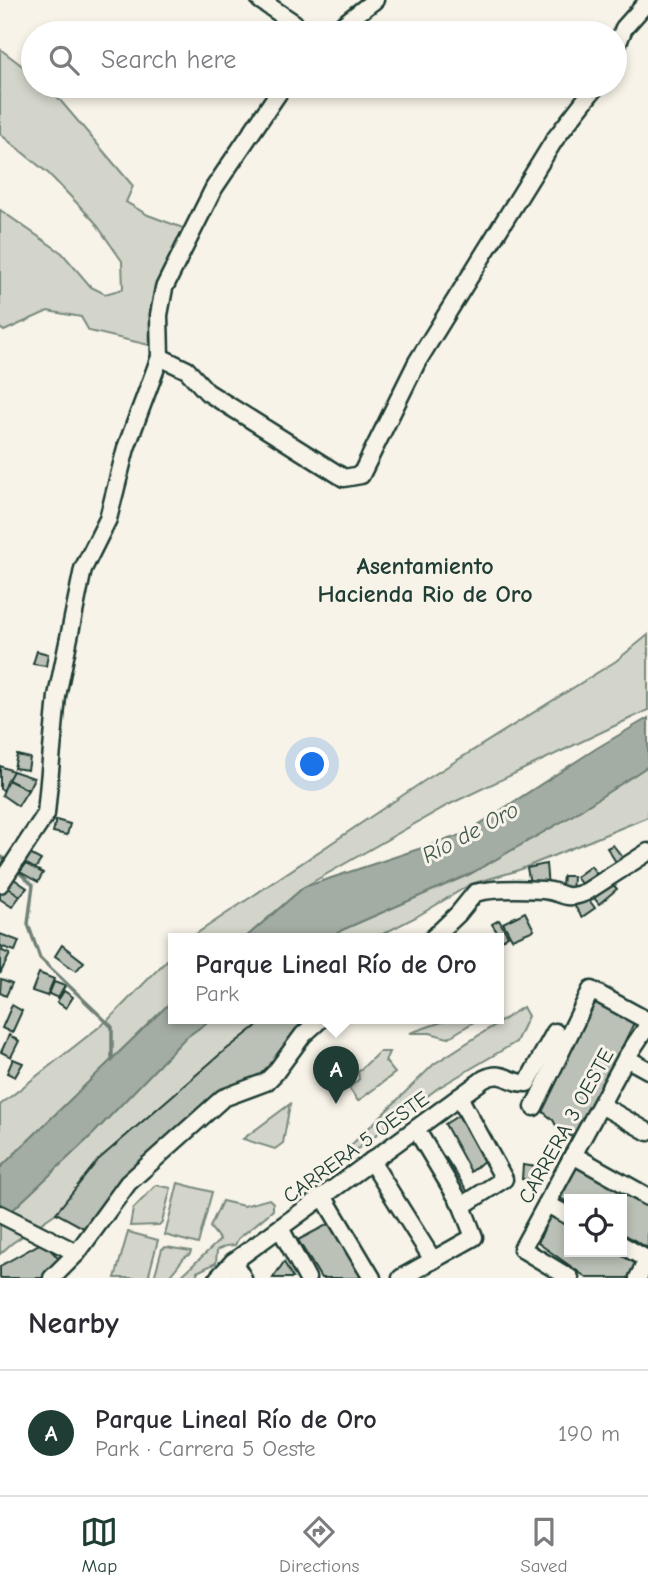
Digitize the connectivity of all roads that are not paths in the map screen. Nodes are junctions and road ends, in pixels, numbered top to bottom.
1 (260, 0) edge
2 (375, 0) edge
3 (648, 1) edge
4 (291, 21) edge
5 (348, 21) edge
6 (627, 25) edge
7 (275, 98) edge
8 (587, 98) edge
9 (160, 357) junction
10 (648, 852) edge
11 (0, 884) edge
12 (438, 933) edge
13 (648, 1023) edge
14 (315, 1024) edge
15 (555, 1032) dead end
16 (626, 1059) junction
17 (648, 1070) edge
18 (459, 1097) junction
19 (601, 1105) junction
20 (534, 1108) dead end
21 (416, 1129) junction
22 (648, 1132) edge
23 (573, 1155) junction
24 (371, 1161) junction
25 (323, 1196) junction
26 (648, 1197) edge
27 (547, 1204) junction
28 (462, 1206) junction
29 (564, 1213) edge
30 (6, 1217) edge
31 (280, 1228) junction
32 (627, 1248) edge
33 (77, 1253) junction
34 (648, 1259) edge
35 (433, 1260) junction
36 (233, 1262) junction
37 (52, 1278) edge
38 (218, 1278) edge
39 (243, 1278) edge
40 (307, 1278) edge
41 (372, 1278) edge
42 (401, 1278) edge
43 (570, 1278) edge
44 (638, 1278) edge

1 - 4 street
2 - 5 street
3 - 6 street
7 - 9 street
8 - 9 street
9 - 11 street
10 - 12 street
13 - 16 street, CARRERA 3 OESTE
13 - 20 street
14 - 33 street
15 - 18 street, CARRERA 5 OESTE
16 - 17 street
16 - 19 street, CARRERA 3 OESTE
18 - 21 street, CARRERA 5 OESTE
18 - 28 street
19 - 22 street
19 - 23 street, CARRERA 3 OESTE
21 - 24 street, CARRERA 5 OESTE
21 - 28 street
23 - 26 street
23 - 27 street, CARRERA 3 OESTE
24 - 25 street, CARRERA 5 OESTE
24 - 35 street
25 - 31 street, CARRERA 5 OESTE
25 - 41 street
27 - 29 street
27 - 43 street, CARRERA 3 OESTE
28 - 35 street
30 - 33 street
31 - 36 street, CARRERA 5 OESTE
31 - 40 street
32 - 34 street
33 - 37 street
34 - 44 street
35 - 42 street
36 - 38 street, CARRERA 5 OESTE
36 - 39 street

